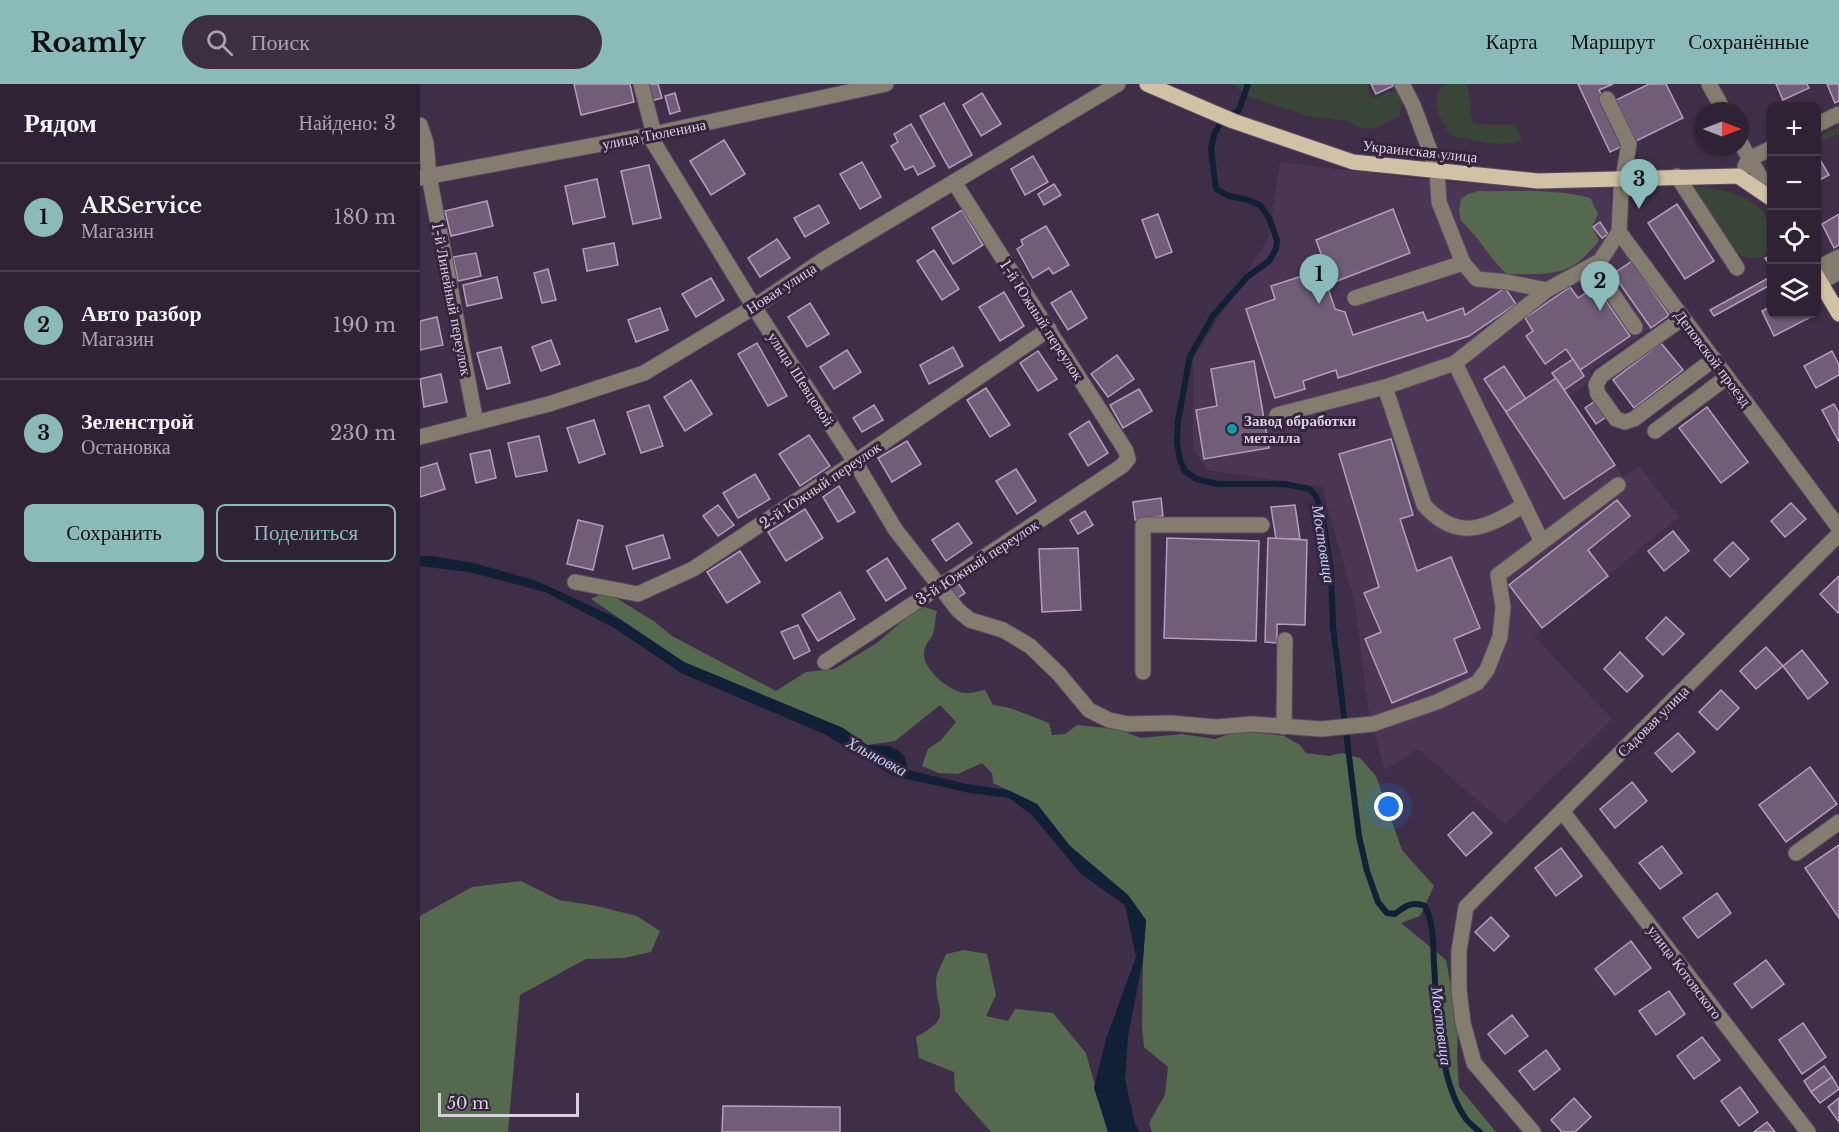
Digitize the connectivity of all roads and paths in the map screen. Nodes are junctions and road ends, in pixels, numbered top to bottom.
1 (641, 84) edge
2 (886, 84) edge
3 (1118, 84) edge
4 (1148, 84) edge
5 (1402, 84) edge
6 (1709, 84) edge
7 (1607, 99) dead end
8 (1719, 102) edge
9 (1839, 114) edge
10 (1821, 123) edge
11 (420, 125) edge
12 (651, 135) junction
13 (1767, 150) edge
14 (1747, 156) edge
15 (1749, 159) junction
16 (1437, 171) junction
17 (1766, 175) edge
18 (1677, 176) junction
19 (1738, 176) junction
20 (424, 177) edge
21 (1623, 178) junction
22 (954, 182) junction
23 (1767, 195) edge
24 (1619, 232) junction
25 (1839, 257) edge
26 (1463, 263) junction
27 (1593, 265) junction
28 (1737, 268) dead end
29 (1821, 272) edge
30 (1839, 273) edge
31 (1821, 275) edge
32 (1821, 281) edge
33 (1547, 290) junction
34 (1355, 298) dead end
35 (754, 307) junction
36 (1839, 314) edge
37 (1683, 318) junction
38 (1635, 327) dead end
39 (1049, 329) junction
40 (1714, 359) junction
41 (1455, 363) junction
42 (1727, 377) junction
43 (1385, 387) junction
44 (1277, 415) dead end
45 (476, 423) junction
46 (1655, 431) dead end
47 (420, 437) edge
48 (1128, 459) joint
49 (855, 462) junction
50 (1618, 484) dead end
51 (1524, 505) junction
52 (1262, 525) dead end
53 (1839, 528) edge
54 (1839, 534) edge
55 (1542, 542) junction
56 (575, 582) dead end
57 (941, 586) junction
58 (1285, 640) dead end
59 (825, 663) dead end
60 (1143, 672) dead end
61 (1284, 726) junction
62 (1562, 812) junction
63 (1839, 822) edge
64 (1796, 853) dead end
65 (1533, 1132) edge
66 (1808, 1132) edge

1 - 12 street, улица Шевцовой
2 - 12 street, улица Тюленина
3 - 22 street, Новая улица
4 - 16 main road, Украинская улица
5 - 16 street
6 - 8 street
7 - 21 street
9 - 10 street
11 - 20 street, 1-й Линейный переулок
12 - 20 street, улица Тюленина
12 - 35 street, улица Шевцовой
13 - 15 street
14 - 15 street
15 - 17 street
15 - 19 street
16 - 21 main road, Украинская улица
16 - 26 street
18 - 19 main road, Украинская улица
18 - 21 main road, Украинская улица
18 - 28 street
19 - 23 main road
20 - 45 street, 1-й Линейный переулок
21 - 24 street
22 - 35 street, Новая улица
22 - 39 street, 1-й Южный переулок
24 - 27 street
24 - 37 street, Деповской проезд
25 - 29 street
26 - 33 street
26 - 34 street
27 - 33 street
27 - 38 street
30 - 31 street
32 - 36 main road
33 - 41 street
35 - 45 street, Новая улица
35 - 49 street, улица Шевцовой
37 - 40 street, Деповской проезд
37 - 40 street
39 - 48 street, 1-й Южный переулок
39 - 49 street, 2-й Южный переулок
40 - 42 street, Деповской проезд
41 - 43 street
41 - 51 street
42 - 46 street
42 - 53 street, Деповской проезд
43 - 44 street
43 - 51 street
45 - 47 street, Новая улица
48 - 57 street, 3-й Южный переулок
49 - 56 street, 2-й Южный переулок
49 - 57 street, улица Шевцовой
50 - 55 street
51 - 55 street
52 - 60 street
54 - 62 street, Садовая улица
55 - 61 street, улица Шевцовой
57 - 59 street, 3-й Южный переулок
57 - 61 street, улица Шевцовой
58 - 61 street
62 - 65 street, Садовая улица
62 - 66 street, улица Котовского
63 - 64 street

